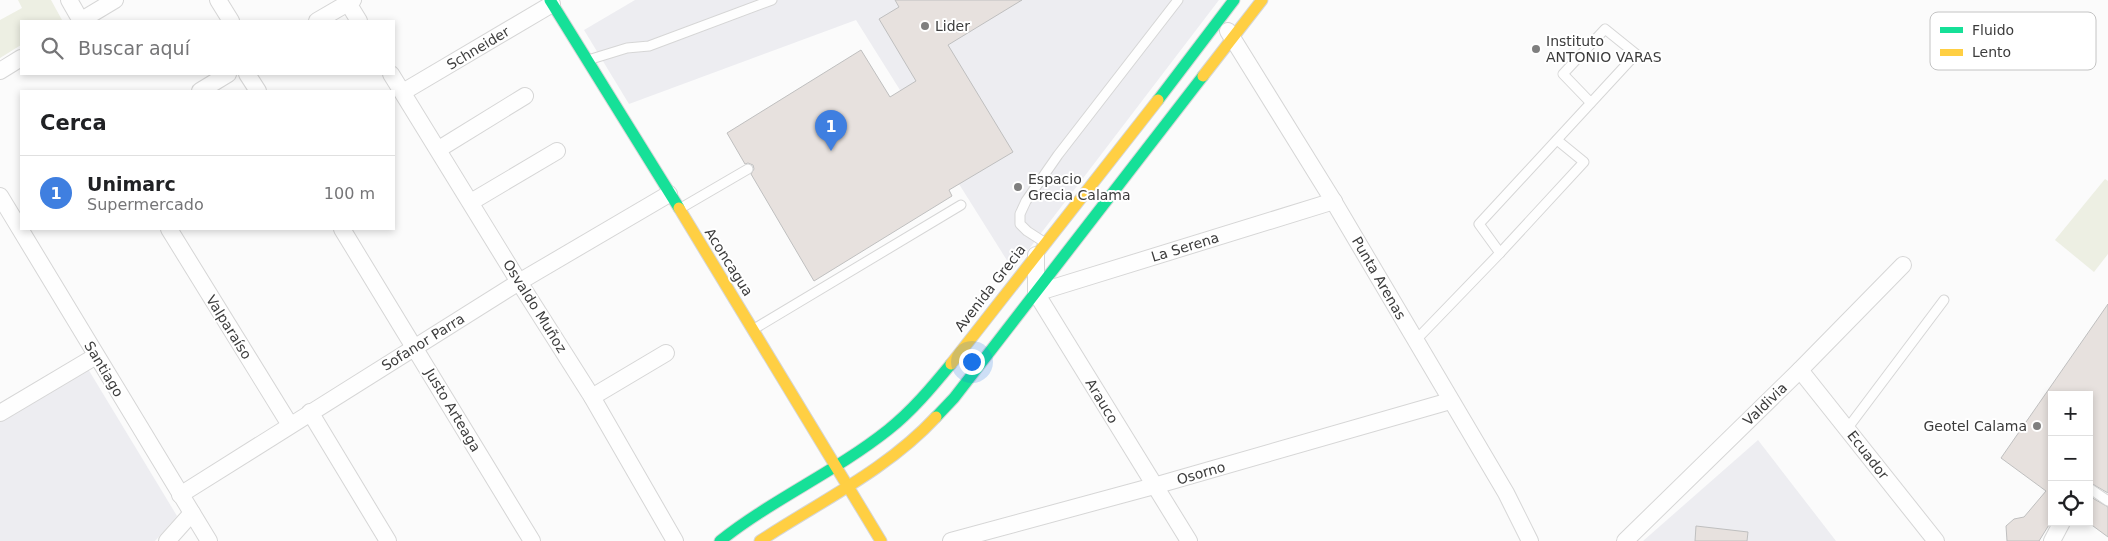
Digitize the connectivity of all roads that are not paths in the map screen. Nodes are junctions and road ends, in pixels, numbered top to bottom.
1 (69, 0) edge
2 (115, 0) edge
3 (218, 0) edge
4 (772, 0) edge
5 (1178, 0) edge
6 (1234, 0) edge
7 (1262, 0) edge
8 (350, 2) edge
9 (551, 2) edge
10 (1220, 19) junction
11 (80, 20) edge
12 (83, 20) edge
13 (231, 20) edge
14 (319, 20) edge
15 (359, 20) edge
16 (1232, 38) junction
17 (20, 59) edge
18 (586, 60) junction
19 (0, 71) edge
20 (226, 75) edge
21 (248, 75) edge
22 (392, 75) edge
23 (202, 90) edge
24 (257, 90) edge
25 (403, 92) junction
26 (525, 96) dead end
27 (1591, 103) junction
28 (1557, 140) junction
29 (439, 149) junction
30 (557, 151) dead end
31 (748, 168) dead end
32 (669, 194) junction
33 (1334, 201) junction
34 (471, 202) junction
35 (961, 205) dead end
36 (7, 206) edge
37 (679, 209) junction
38 (20, 228) edge
39 (21, 230) edge
40 (170, 230) edge
41 (343, 230) edge
42 (1040, 249) junction
43 (1500, 253) junction
44 (1903, 265) dead end
45 (519, 282) junction
46 (1036, 293) junction
47 (1944, 300) dead end
48 (754, 329) junction
49 (1415, 340) junction
50 (415, 347) junction
51 (666, 353) dead end
52 (96, 356) junction
53 (1800, 370) junction
54 (592, 397) junction
55 (1450, 401) junction
56 (310, 412) junction
57 (0, 413) edge
58 (290, 424) junction
59 (1848, 429) junction
60 (836, 465) junction
61 (1154, 486) junction
62 (848, 487) junction
63 (2093, 491) edge
64 (180, 495) junction
65 (2108, 501) edge
66 (192, 513) junction
67 (2060, 526) edge
68 (528, 540) edge
69 (167, 541) edge
70 (208, 541) edge
71 (388, 541) edge
72 (675, 541) edge
73 (720, 541) edge
74 (760, 541) edge
75 (880, 541) edge
76 (951, 541) edge
77 (1189, 541) edge
78 (1530, 541) edge
79 (1625, 541) edge
80 (1936, 541) edge
81 (2052, 541) edge

1 - 11 street
2 - 12 street
3 - 13 street
4 - 18 lane
5 - 42 lane
6 - 10 main road, Avenida Grecia
7 - 16 main road
8 - 14 street
8 - 15 street
9 - 18 main road, Aconcagua
9 - 25 street, Schneider
10 - 16 street, Punta Arenas
10 - 42 main road, Avenida Grecia
16 - 33 street, Punta Arenas
16 - 46 main road
17 - 19 street
18 - 32 main road, Aconcagua
20 - 23 street
21 - 24 street
22 - 25 street, Osvaldo Muñoz
25 - 29 street, Osvaldo Muñoz
26 - 29 street
27 - 27 lane
27 - 28 lane
28 - 43 lane
28 - 43 lane
29 - 34 street, Osvaldo Muñoz
30 - 34 street
31 - 37 lane
32 - 37 main road, Aconcagua
32 - 45 street, Sofanor Parra
33 - 46 street, La Serena
33 - 49 street, Punta Arenas
34 - 45 street, Osvaldo Muñoz
35 - 48 lane
36 - 38 street, Santiago
37 - 48 main road, Aconcagua
39 - 52 street, Santiago
40 - 58 street, Valparaíso
41 - 50 street, Justo Arteaga
42 - 46 street
42 - 60 main road, Avenida Grecia
43 - 49 lane
44 - 53 street, Valdivia
45 - 50 street, Sofanor Parra
45 - 54 street, Osvaldo Muñoz
46 - 61 street, Arauco
46 - 62 main road
47 - 59 lane
48 - 60 main road, Aconcagua
49 - 55 street, Punta Arenas
50 - 56 street, Sofanor Parra
50 - 68 street, Justo Arteaga
51 - 54 street
52 - 57 street
52 - 64 street, Santiago
53 - 59 street, Ecuador
53 - 79 street, Valdivia
54 - 72 street, Osvaldo Muñoz
55 - 61 street, Osorno
55 - 78 street, Punta Arenas
56 - 58 street, Sofanor Parra
56 - 71 street
58 - 64 street, Sofanor Parra
59 - 80 street, Ecuador
60 - 62 main road, Aconcagua
60 - 73 main road, Avenida Grecia
61 - 76 street, Osorno
61 - 77 street, Arauco
62 - 74 main road
62 - 75 main road, Aconcagua
63 - 65 lane
64 - 66 street, Santiago
66 - 69 street
66 - 70 street, Santiago
67 - 81 street

